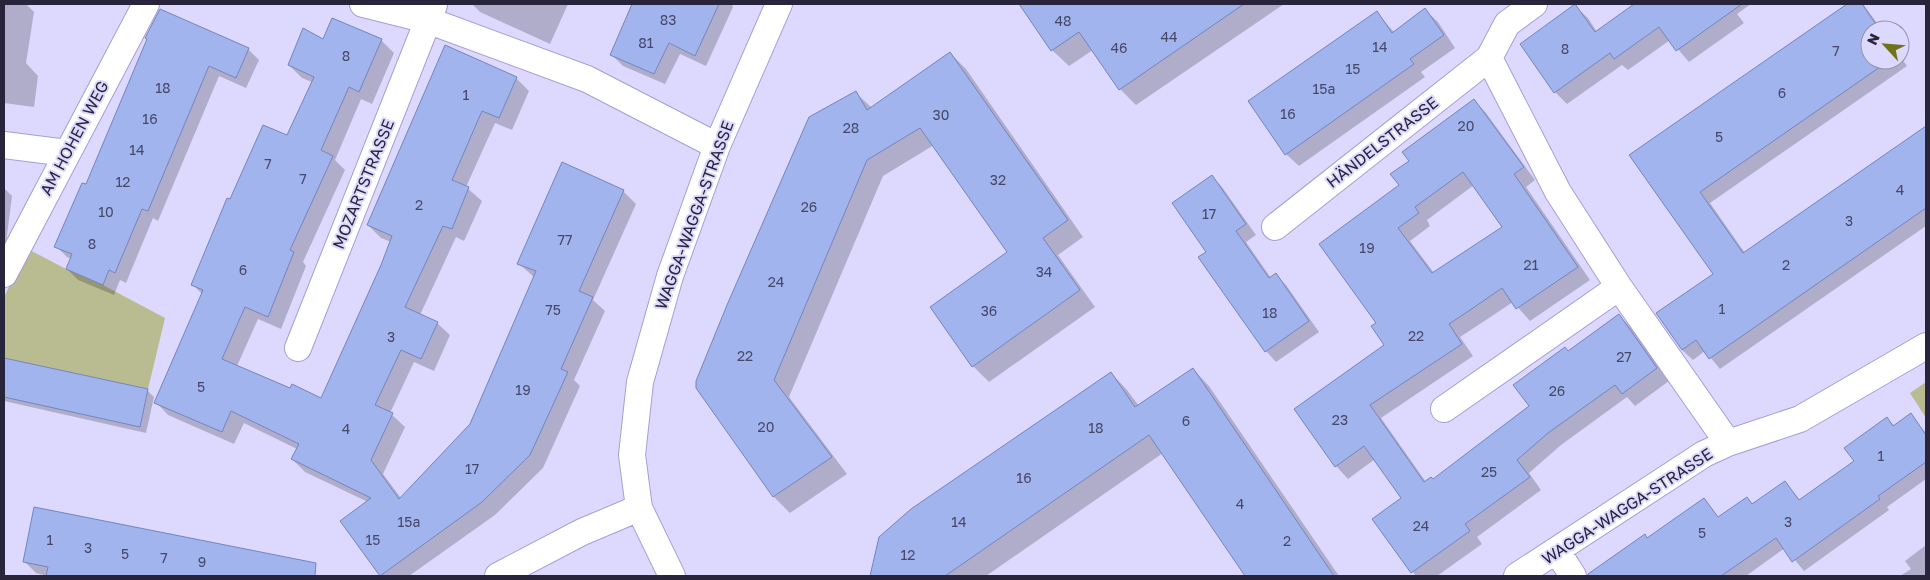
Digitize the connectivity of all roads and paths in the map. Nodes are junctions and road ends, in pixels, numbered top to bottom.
1 (146, 4) edge
2 (363, 4) edge
3 (779, 4) edge
4 (1534, 4) edge
5 (431, 12) edge
6 (1489, 58) junction
7 (4, 145) edge
8 (716, 146) junction
9 (67, 153) junction
10 (1276, 227) dead end
11 (4, 274) edge
12 (1619, 287) junction
13 (1926, 346) edge
14 (298, 348) dead end
15 (1444, 409) dead end
16 (1728, 443) junction
17 (639, 508) junction
18 (1557, 551) junction
19 (498, 576) edge
20 (672, 576) edge
21 (1517, 576) edge
22 (1574, 576) edge

1 - 9 street, AM HOHEN WEG
2 - 5 street
3 - 8 street, WAGGA-WAGGA-STRASSE
4 - 6 street, HÄNDELSTRASSE
5 - 8 street
5 - 14 street, MOZARTSTRASSE
6 - 10 street, HÄNDELSTRASSE
6 - 12 street
7 - 9 street
8 - 17 street, WAGGA-WAGGA-STRASSE
9 - 11 street, AM HOHEN WEG
12 - 15 street
12 - 16 street
13 - 16 street, WAGGA-WAGGA-STRASSE
16 - 18 street, WAGGA-WAGGA-STRASSE
17 - 19 street
17 - 20 street, WAGGA-WAGGA-STRASSE
18 - 21 street, WAGGA-WAGGA-STRASSE
18 - 22 street

